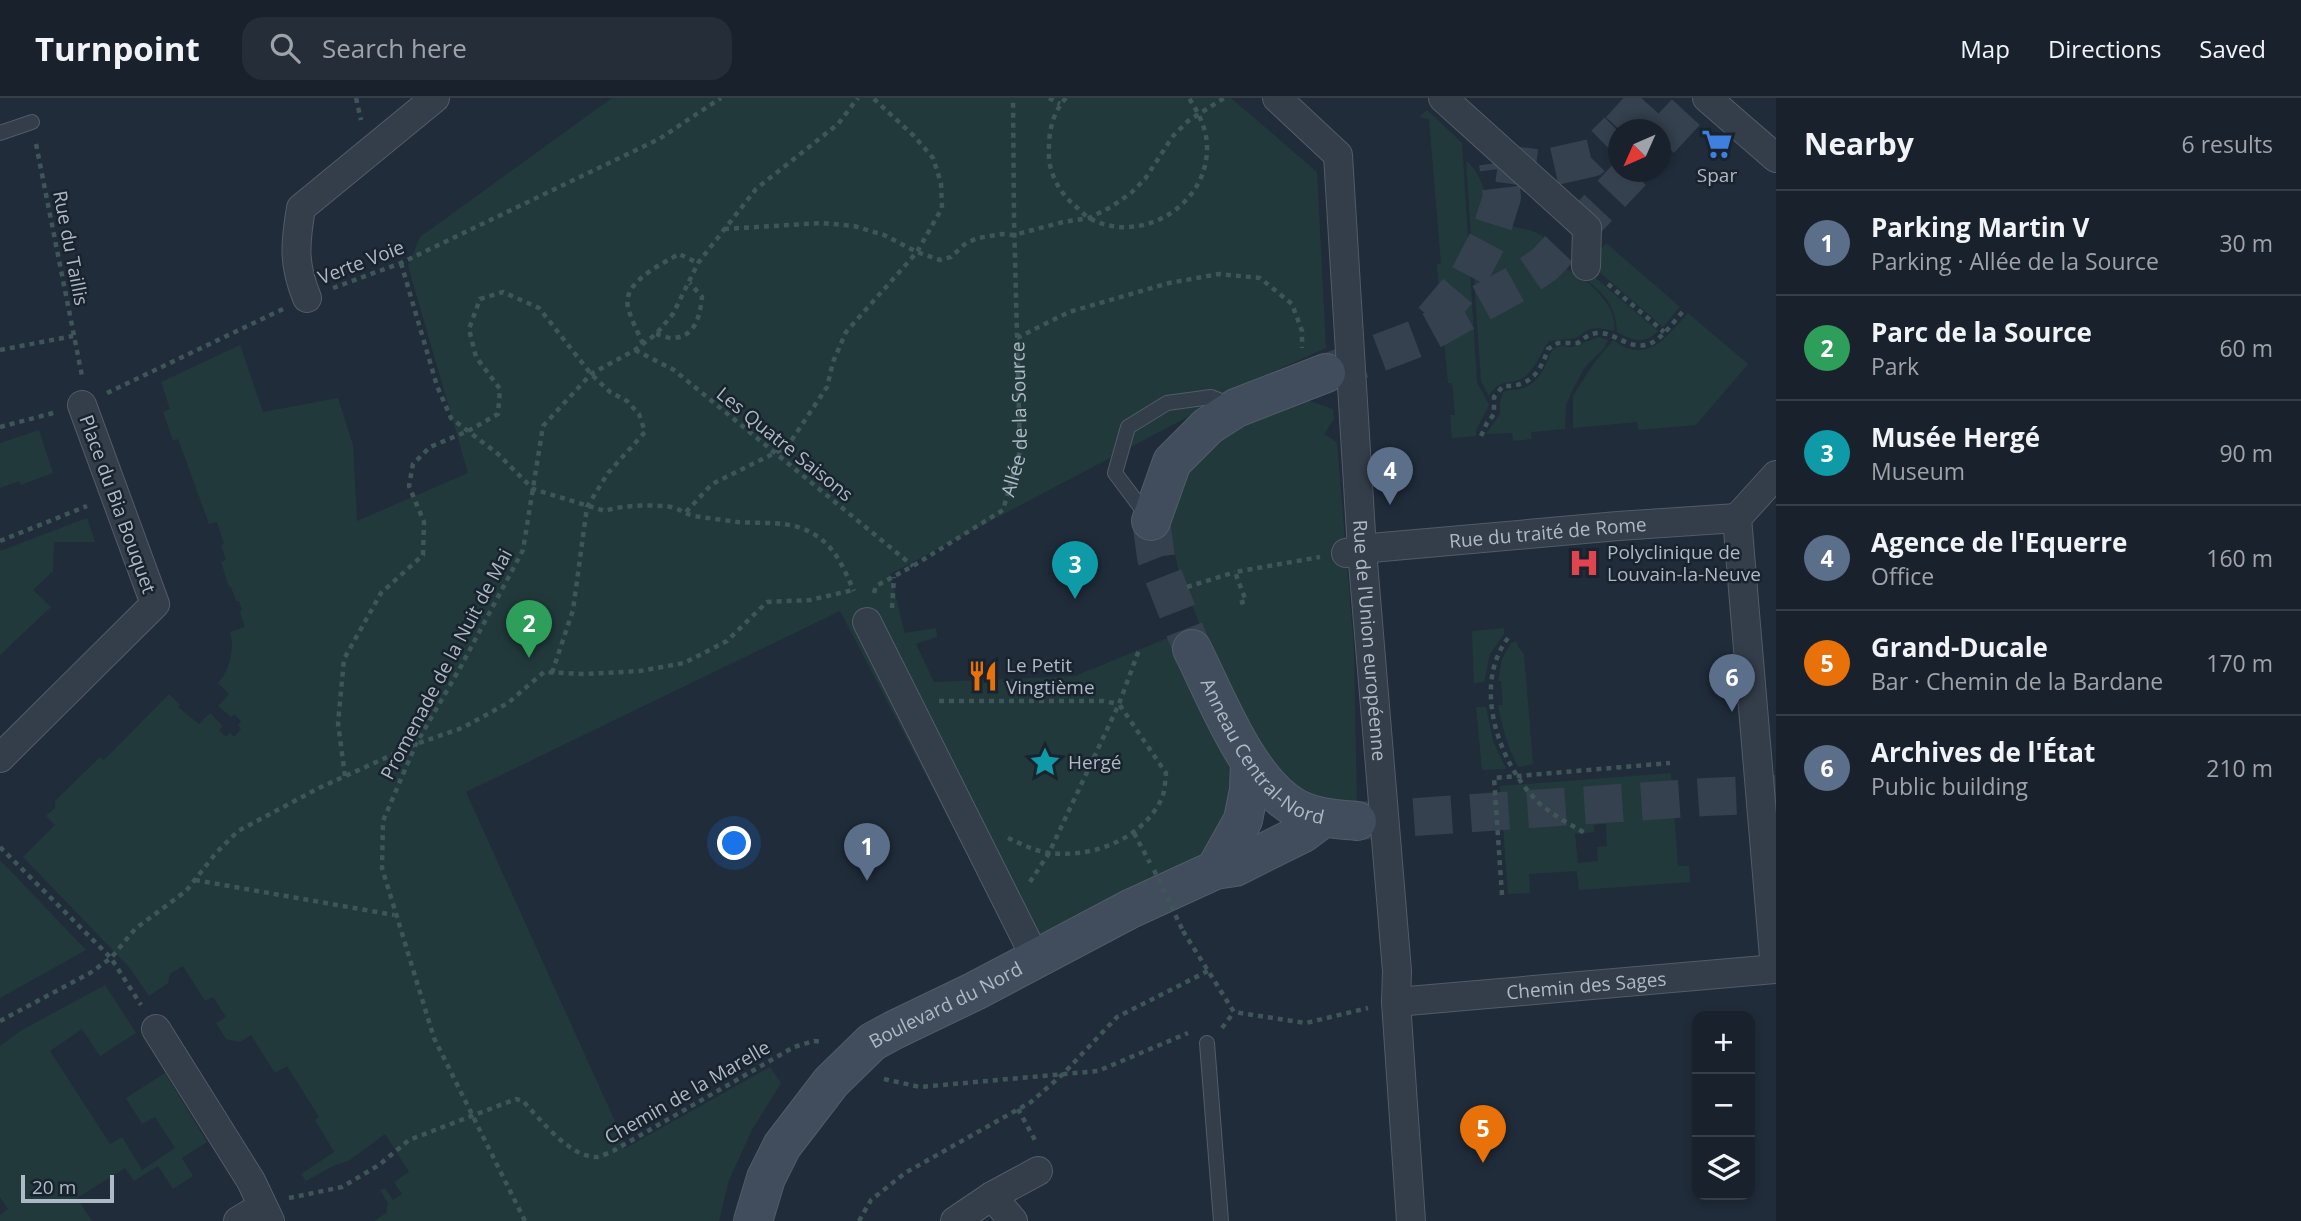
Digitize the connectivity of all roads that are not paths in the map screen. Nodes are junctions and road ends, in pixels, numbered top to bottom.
1 (435, 98) edge
2 (1277, 98) edge
3 (1443, 98) edge
4 (1707, 98) edge
5 (32, 122) road end
6 (0, 133) edge
7 (1776, 158) edge
8 (1586, 266) road end
9 (307, 298) road end
10 (1315, 376) tunnel mouth
11 (82, 405) road end
12 (1237, 408) junction
13 (1776, 475) edge
14 (1730, 519) junction
15 (1151, 521) joint
16 (1360, 550) junction
17 (880, 616) road end
18 (1192, 649) tunnel mouth
19 (0, 758) edge
20 (1251, 763) junction
21 (1340, 819) joint
22 (1215, 870) junction
23 (1037, 959) junction
24 (1775, 969) edge
25 (1396, 1002) junction
26 (156, 1029) road end
27 (1207, 1043) road end
28 (1038, 1171) dead end
29 (992, 1196) junction
30 (256, 1216) edge
31 (753, 1221) edge
32 (956, 1221) edge
33 (1013, 1221) edge
34 (1221, 1221) edge
35 (1412, 1221) edge

1 - 9 street
2 - 16 street, Rue de l'Union européenne
3 - 8 street
4 - 7 street
5 - 6 lane
10 - 12 street
11 - 19 street, Place du Bia Bouquet
12 - 15 street
12 - 15 lane
13 - 14 street
14 - 16 street, Rue du traité de Rome
14 - 24 street
16 - 25 street, Rue de l'Union européenne
17 - 23 street
18 - 20 street, Anneau Central-Nord
20 - 21 street, Anneau Central-Nord
20 - 22 street
21 - 22 street, Boulevard du Nord
22 - 23 street, Boulevard du Nord
23 - 31 street, Boulevard du Nord
24 - 25 street, Chemin des Sages
25 - 35 street, Rue de l'Union européenne
26 - 30 street
27 - 34 lane
28 - 29 street
29 - 32 street
29 - 33 street

